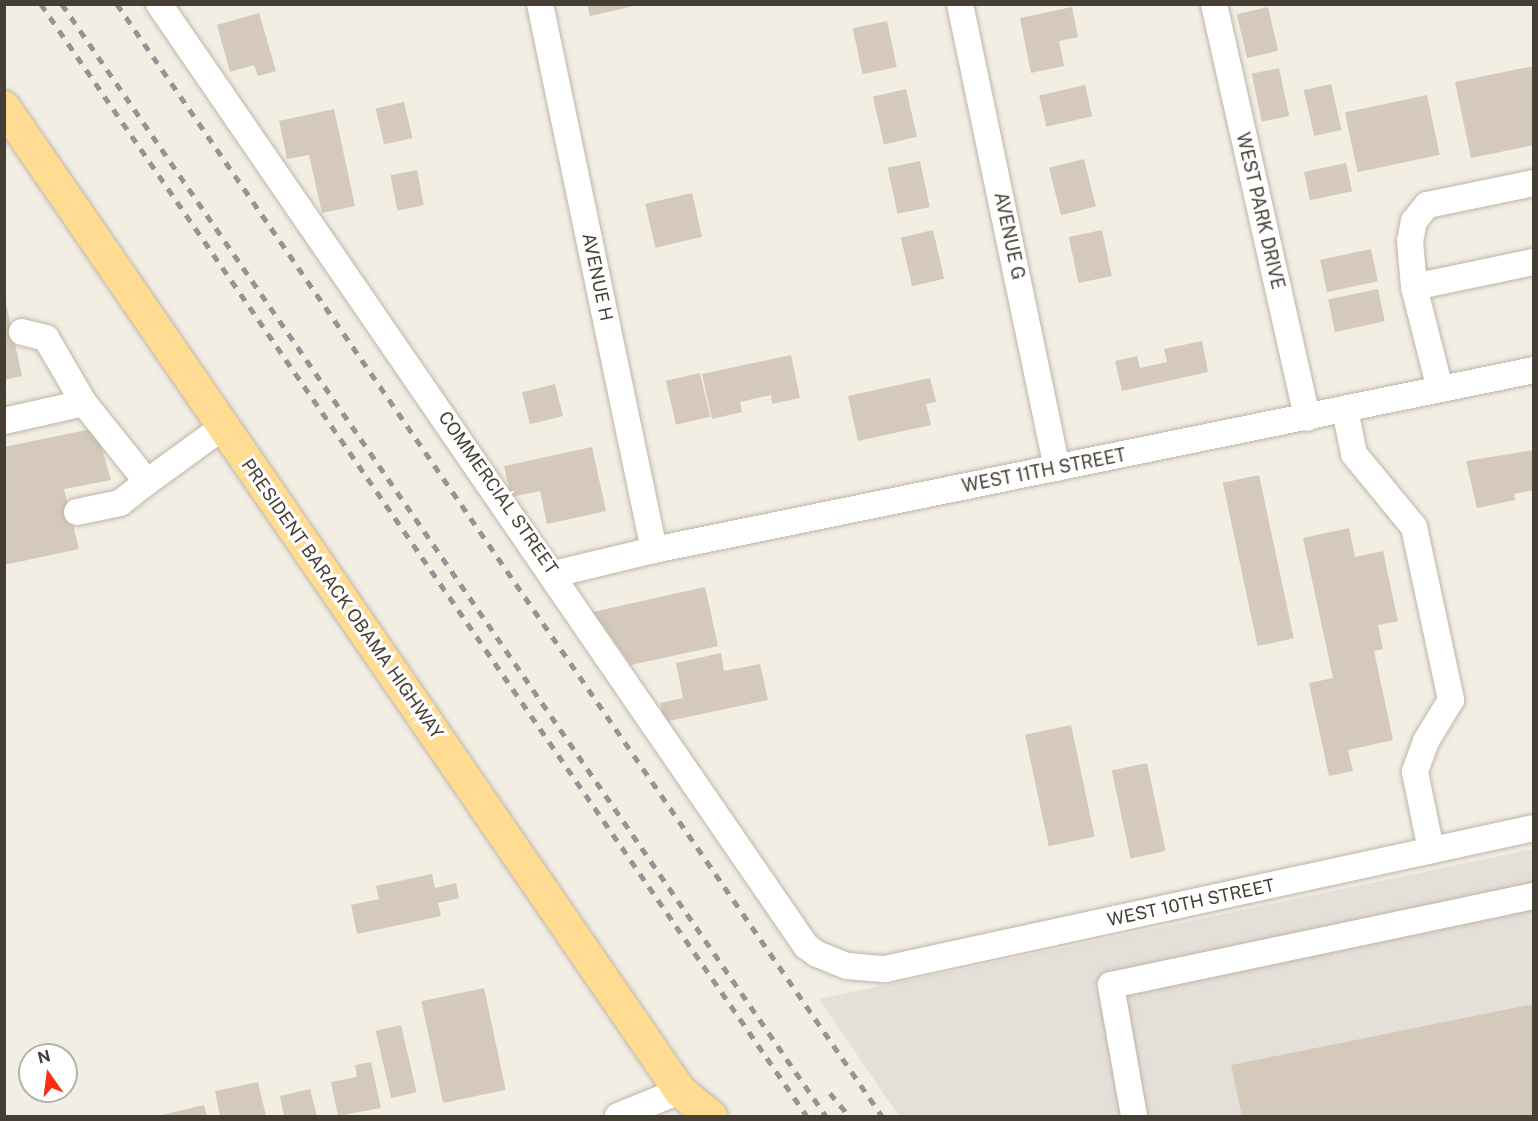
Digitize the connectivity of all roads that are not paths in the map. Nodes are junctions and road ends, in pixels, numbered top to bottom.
1 (159, 4) edge
2 (540, 4) edge
3 (960, 4) edge
4 (1214, 4) edge
5 (4, 107) edge
6 (1533, 183) edge
7 (1533, 262) edge
8 (1414, 287) junction
9 (22, 332) dead end
10 (1533, 369) edge
11 (1440, 390) junction
12 (84, 403) junction
13 (1345, 410) junction
14 (1307, 418) junction
15 (4, 421) edge
16 (224, 426) junction
17 (1057, 468) junction
18 (147, 482) junction
19 (77, 512) dead end
20 (654, 550) junction
21 (554, 574) junction
22 (1533, 828) edge
23 (1431, 850) junction
24 (1533, 896) edge
25 (847, 966) joint
26 (684, 1104) edge
27 (618, 1116) edge
28 (711, 1116) edge
29 (1134, 1116) edge

1 - 21 street, COMMERCIAL STREET
2 - 20 street, AVENUE H
3 - 17 street, AVENUE G
4 - 14 street, WEST PARK DRIVE
5 - 16 main road, PRESIDENT BARACK OBAMA HIGHWAY
6 - 8 street
7 - 8 street
8 - 11 street
9 - 12 street
10 - 11 street, WEST 11TH STREET
11 - 13 street, WEST 11TH STREET
12 - 15 street
12 - 18 street
13 - 14 street, WEST 11TH STREET
13 - 23 street
14 - 17 street, WEST 11TH STREET
16 - 18 street
16 - 26 main road, PRESIDENT BARACK OBAMA HIGHWAY
17 - 20 street, WEST 11TH STREET
18 - 19 street
20 - 21 street, WEST 11TH STREET
21 - 25 street, COMMERCIAL STREET
22 - 23 street, WEST 10TH STREET
23 - 25 street, WEST 10TH STREET
24 - 29 street
26 - 27 street
26 - 28 main road, PRESIDENT BARACK OBAMA HIGHWAY

